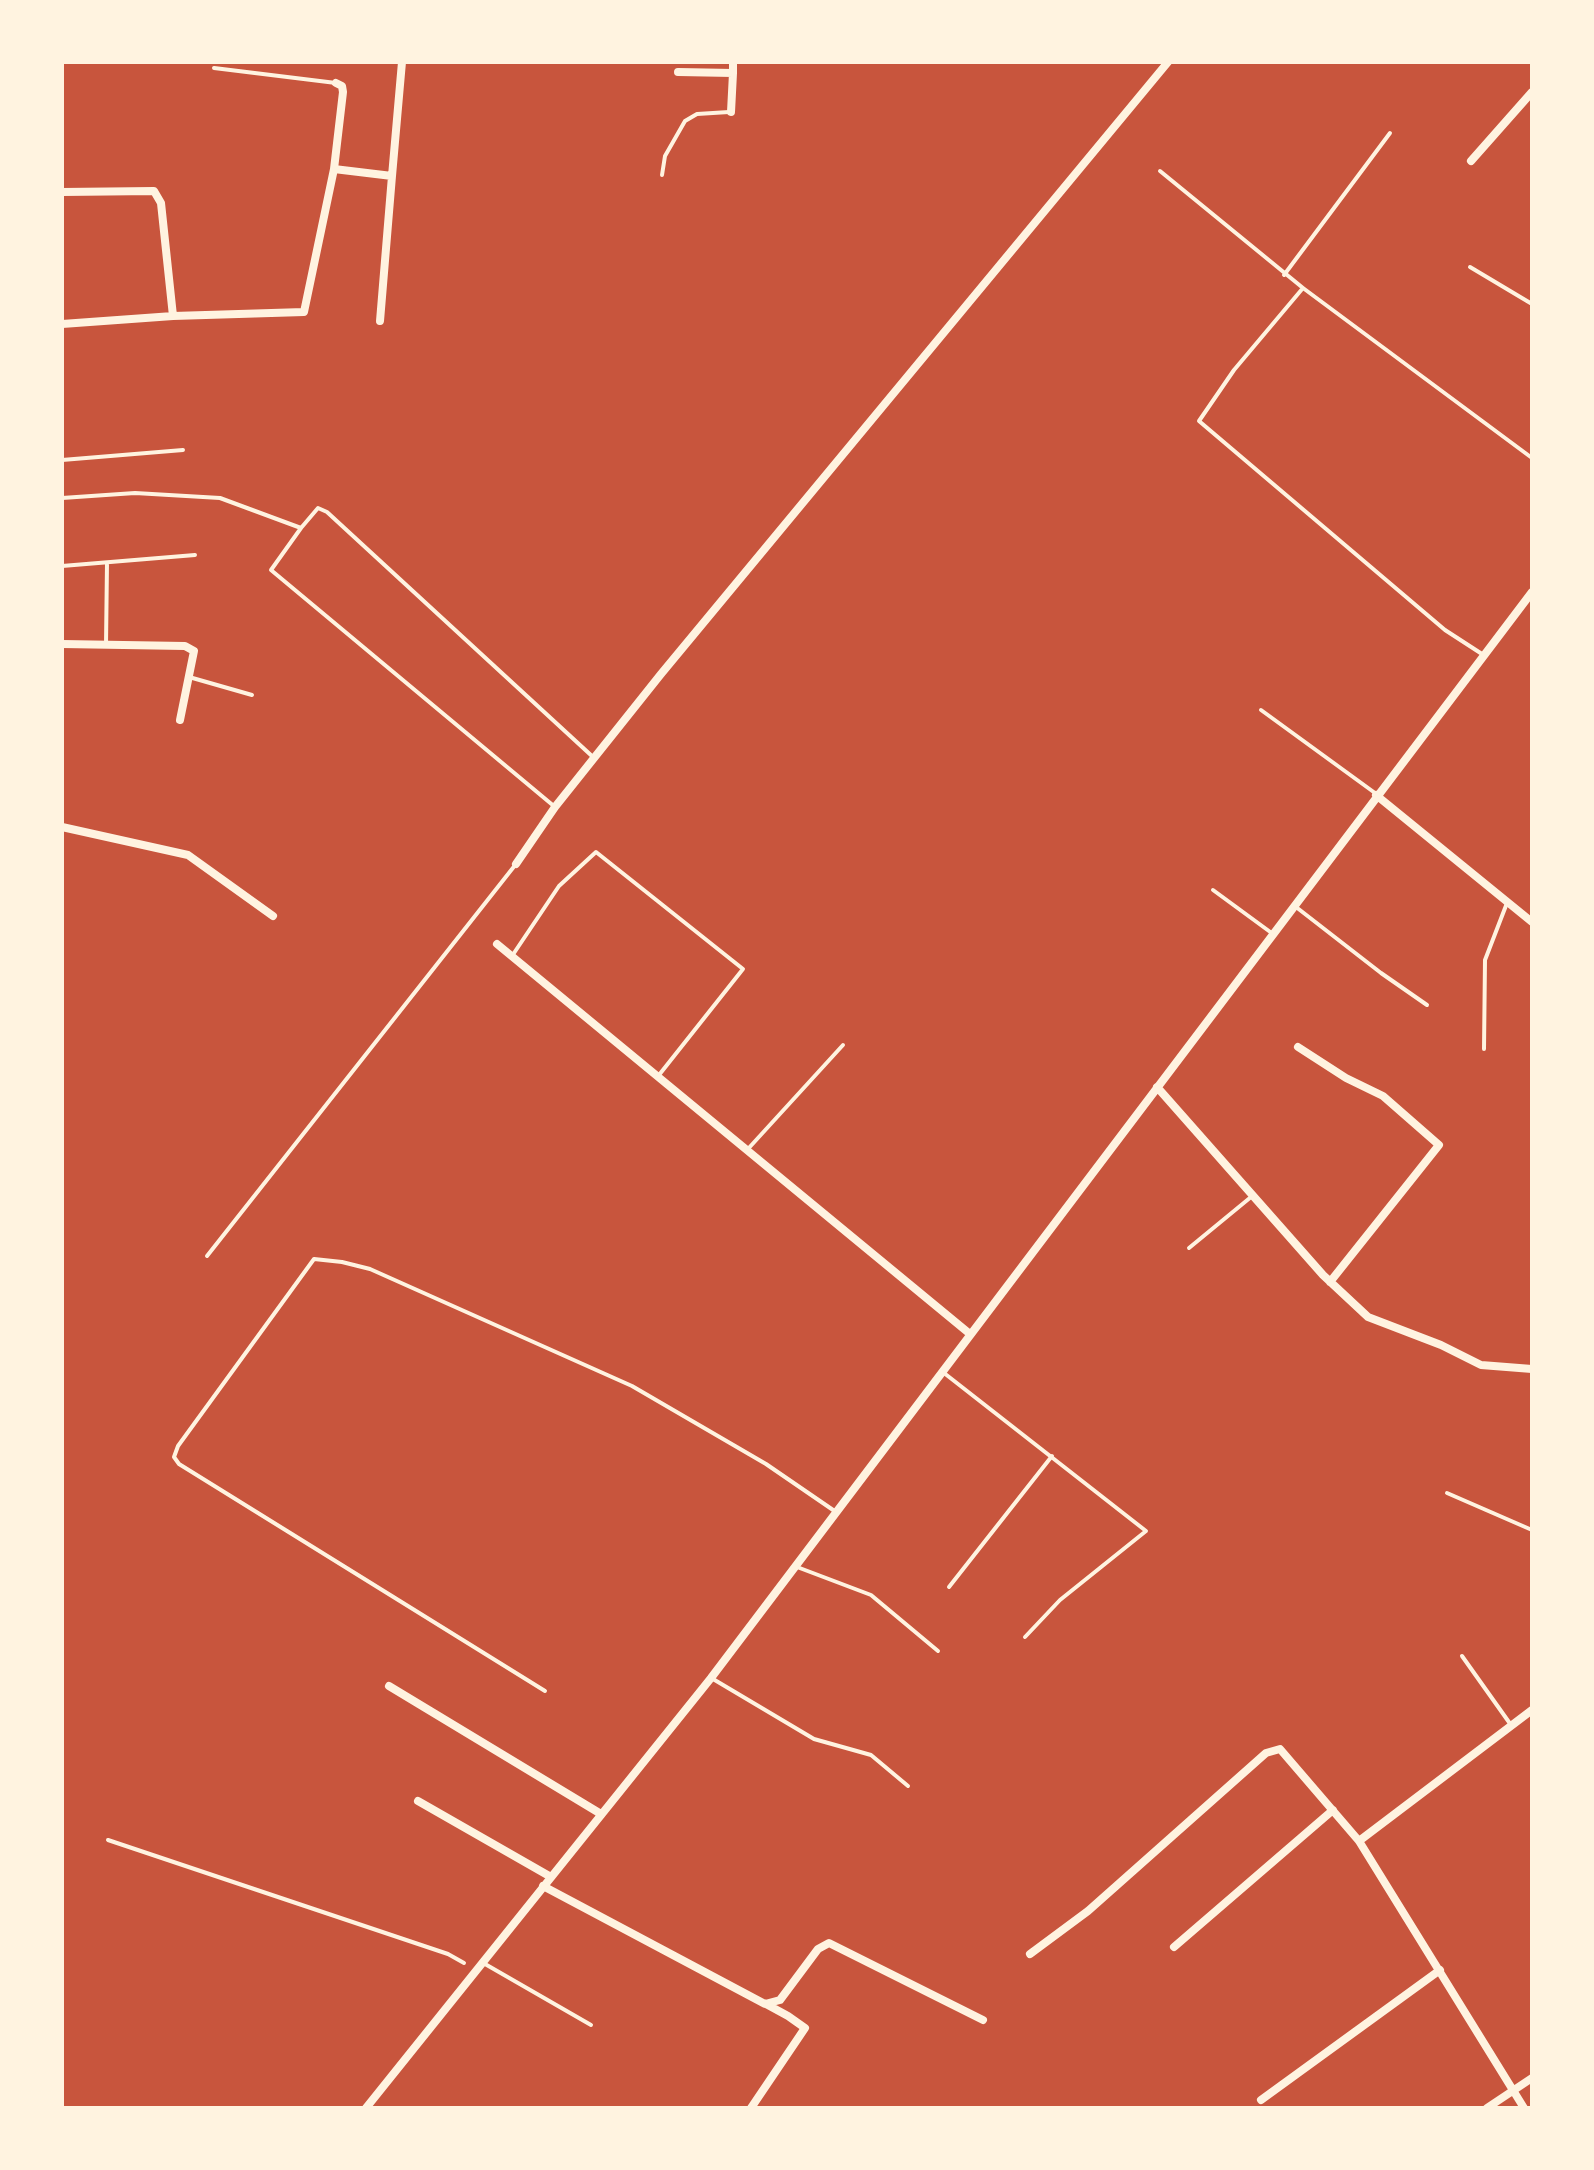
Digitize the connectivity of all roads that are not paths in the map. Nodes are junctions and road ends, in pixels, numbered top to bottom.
1 (402, 62) edge
2 (733, 62) edge
3 (1168, 62) edge
4 (214, 68) dead end
5 (678, 72) dead end
6 (733, 73) junction
7 (336, 83) joint
8 (1532, 92) edge
9 (731, 112) joint
10 (1390, 133) dead end
11 (1471, 161) dead end
12 (334, 169) junction
13 (1160, 171) dead end
14 (662, 175) dead end
15 (392, 176) junction
16 (62, 192) edge
17 (1470, 267) dead end
18 (1284, 275) junction
19 (1303, 288) junction
20 (1532, 304) edge
21 (173, 316) junction
22 (380, 321) dead end
23 (62, 324) edge
24 (183, 450) dead end
25 (1532, 458) edge
26 (62, 460) edge
27 (62, 498) edge
28 (301, 528) junction
29 (195, 555) dead end
30 (107, 563) junction
31 (62, 566) edge
32 (1532, 592) edge
33 (62, 644) edge
34 (106, 645) junction
35 (1485, 656) junction
36 (189, 677) junction
37 (252, 695) dead end
38 (1261, 710) dead end
39 (180, 720) dead end
40 (595, 758) junction
41 (1376, 795) junction
42 (555, 807) junction
43 (62, 827) edge
44 (516, 864) joint
45 (1213, 890) dead end
46 (1508, 901) junction
47 (1294, 906) junction
48 (273, 916) dead end
49 (1532, 922) edge
50 (1273, 934) junction
51 (497, 944) dead end
52 (512, 956) junction
53 (1427, 1005) dead end
54 (843, 1045) dead end
55 (1298, 1047) dead end
56 (1484, 1049) dead end
57 (658, 1077) junction
58 (1157, 1087) junction
59 (747, 1150) junction
60 (1253, 1195) junction
61 (1189, 1248) dead end
62 (207, 1256) dead end
63 (1330, 1282) junction
64 (970, 1334) junction
65 (1532, 1369) edge
66 (942, 1372) junction
67 (1052, 1456) junction
68 (1447, 1493) dead end
69 (836, 1512) junction
70 (1532, 1530) edge
71 (795, 1566) junction
72 (949, 1587) dead end
73 (1025, 1637) dead end
74 (938, 1651) dead end
75 (1462, 1656) dead end
76 (711, 1678) junction
77 (389, 1686) dead end
78 (545, 1691) dead end
79 (1532, 1710) edge
80 (1511, 1725) junction
81 (908, 1786) dead end
82 (418, 1801) dead end
83 (1333, 1810) junction
84 (601, 1814) junction
85 (1359, 1841) junction
86 (551, 1877) junction
87 (543, 1886) junction
88 (1174, 1947) dead end
89 (1030, 1954) dead end
90 (483, 1962) junction
91 (1440, 1970) junction
92 (765, 2004) junction
93 (983, 2020) dead end
94 (591, 2025) dead end
95 (1532, 2078) edge
96 (1514, 2091) junction
97 (1261, 2100) dead end
98 (366, 2108) edge
99 (751, 2108) edge
100 (1487, 2108) edge
101 (1524, 2108) edge

1 - 15 street
2 - 6 street
3 - 40 street
4 - 7 lane
5 - 6 street
6 - 9 street
7 - 12 street
8 - 11 street
9 - 14 lane
10 - 18 lane
12 - 15 street
12 - 21 street
13 - 18 lane
15 - 22 street
16 - 21 street
17 - 20 lane
18 - 19 lane
19 - 25 lane
19 - 35 lane
21 - 23 street
24 - 26 lane
27 - 28 lane
28 - 40 lane
28 - 42 lane
29 - 30 lane
30 - 31 lane
30 - 34 lane
32 - 35 street
33 - 34 street
34 - 36 street
35 - 41 street
36 - 37 lane
36 - 39 street
38 - 41 lane
40 - 42 street
41 - 46 street
41 - 47 street
42 - 44 street
43 - 48 street
44 - 62 lane
45 - 50 lane
46 - 49 street
46 - 56 lane
47 - 50 street
47 - 53 lane
50 - 58 street
51 - 52 street
52 - 57 street
52 - 57 lane
54 - 59 lane
55 - 63 street
57 - 59 street
58 - 60 street
58 - 64 street
59 - 64 street
60 - 61 lane
60 - 63 street
63 - 65 street
64 - 66 street
66 - 67 lane
66 - 69 street
67 - 72 lane
67 - 73 lane
68 - 70 lane
69 - 71 street
69 - 78 lane
71 - 74 lane
71 - 76 street
75 - 80 lane
76 - 81 lane
76 - 84 street
77 - 84 street
79 - 80 street
80 - 85 street
82 - 86 street
83 - 85 street
83 - 88 street
83 - 89 street
84 - 86 street
85 - 91 street
86 - 87 street
87 - 90 street
87 - 92 street
90 - 94 lane
90 - 98 street
91 - 96 street
91 - 97 street
92 - 93 street
92 - 99 street
95 - 96 street
96 - 100 street
96 - 101 street

